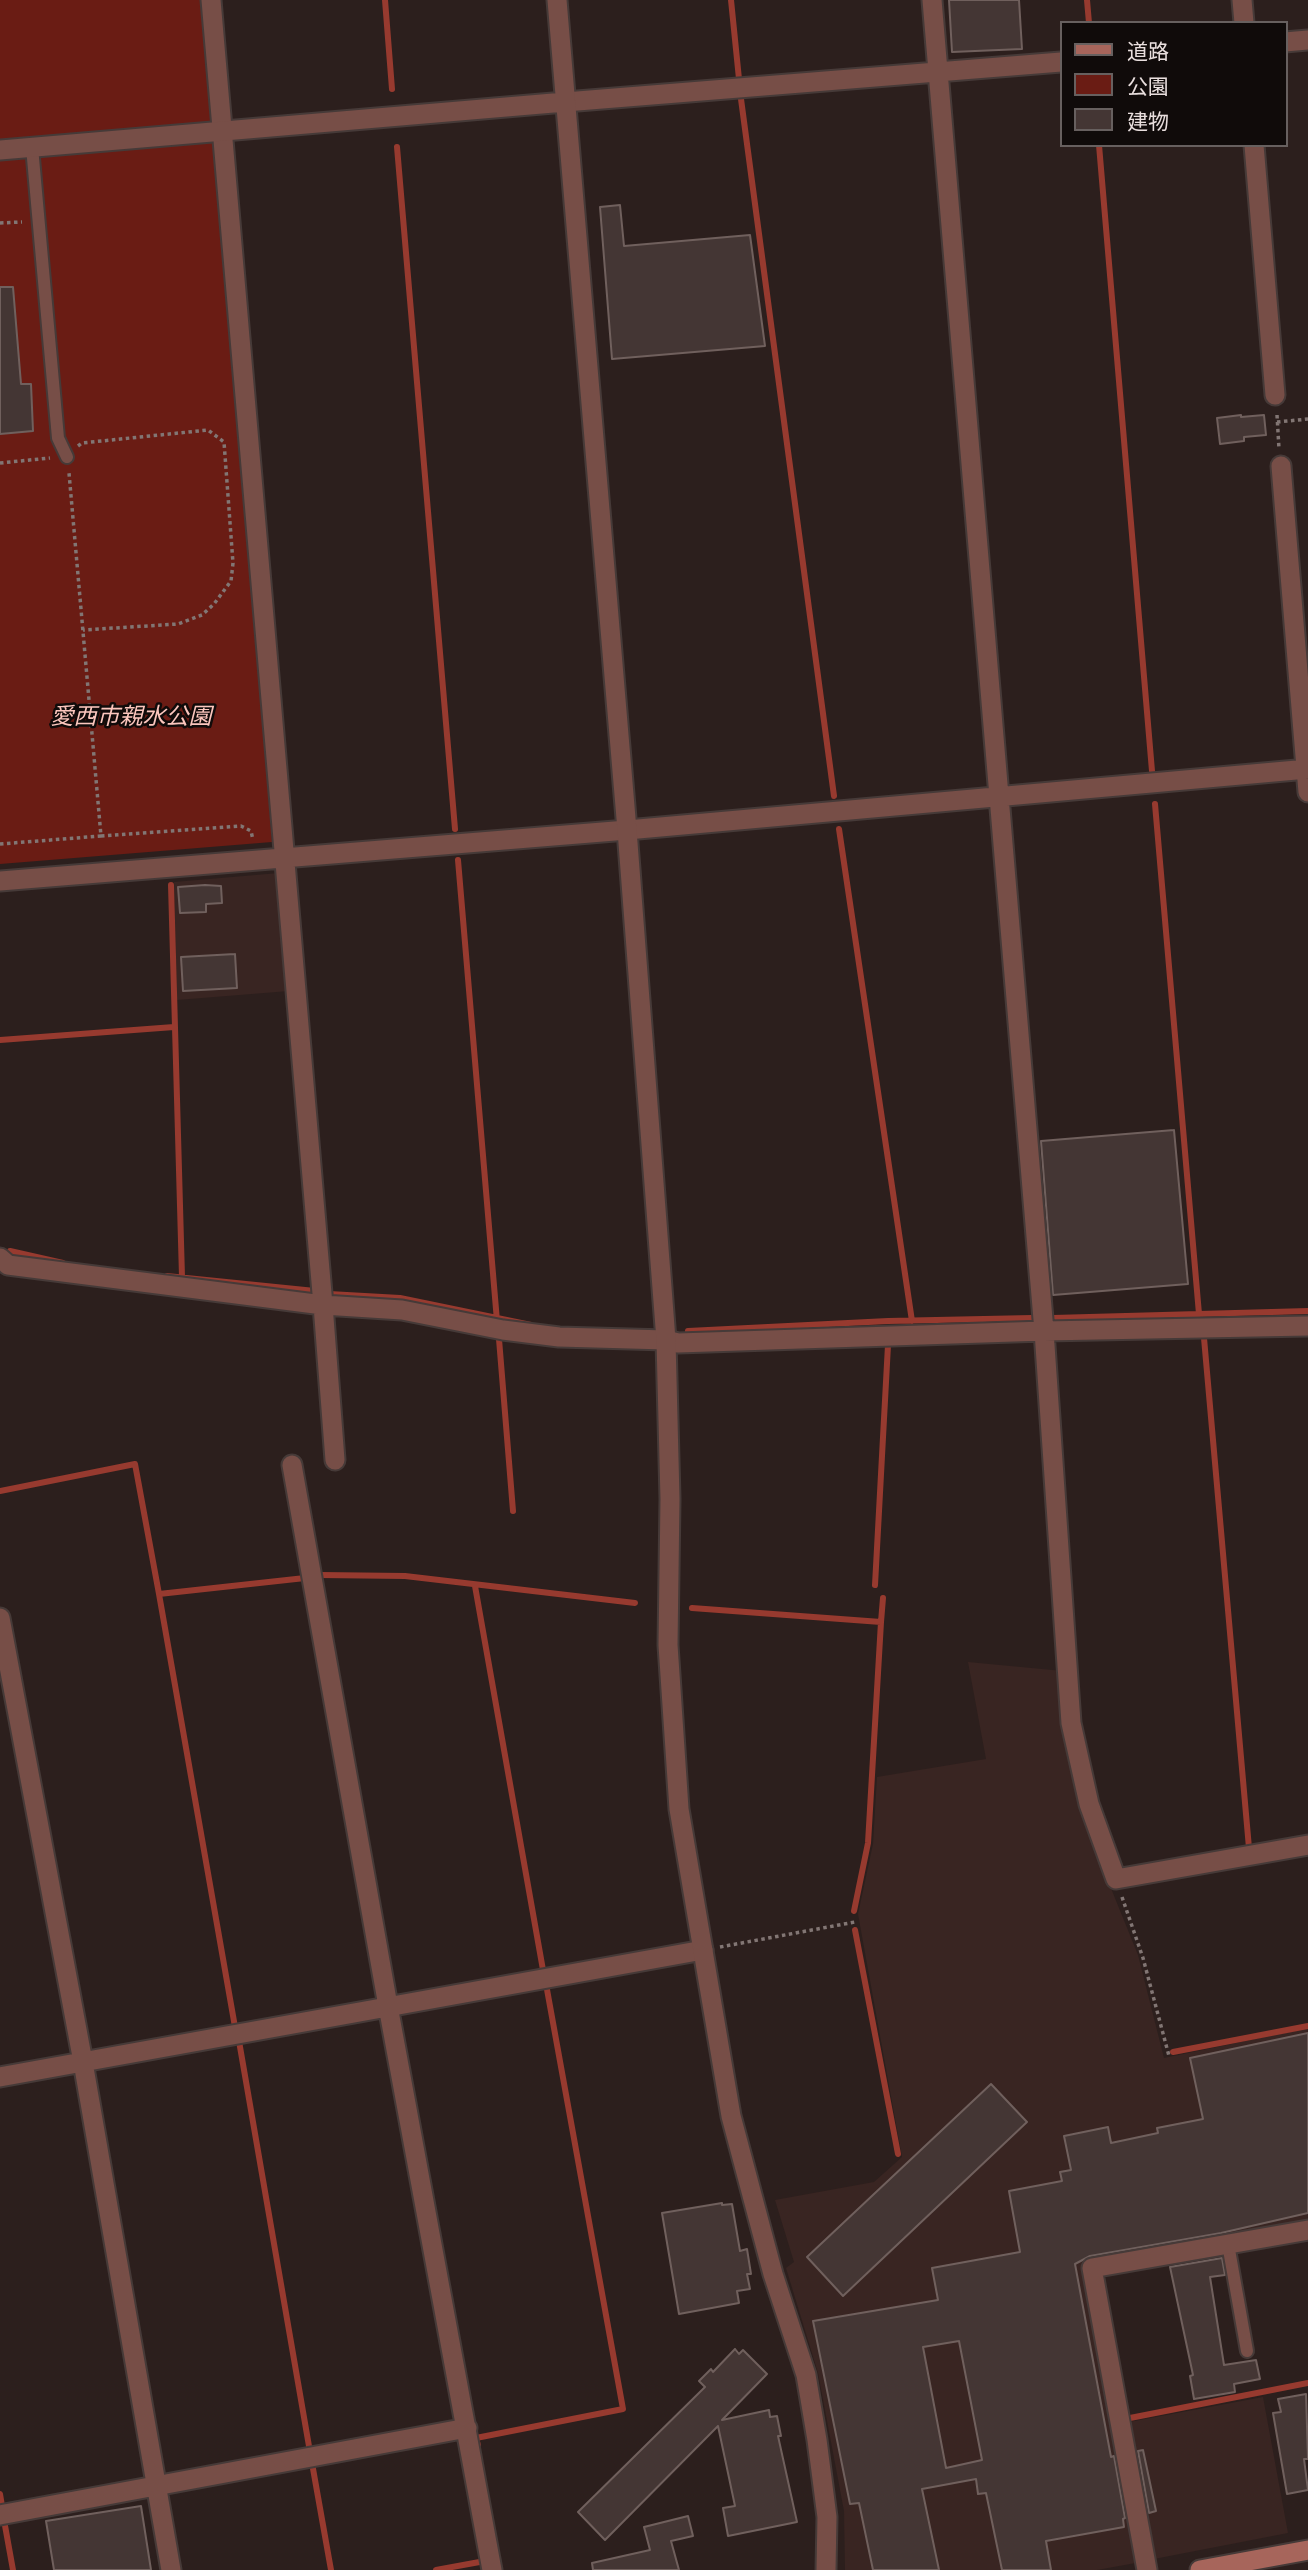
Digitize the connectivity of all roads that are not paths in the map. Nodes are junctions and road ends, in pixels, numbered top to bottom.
1 (211, 0) edge
2 (557, 0) edge
3 (932, 0) edge
4 (1242, 0) edge
5 (1244, 21) edge
6 (1308, 40) edge
7 (1287, 42) edge
8 (1060, 62) edge
9 (938, 73) junction
10 (565, 102) junction
11 (222, 132) junction
12 (32, 147) junction
13 (1254, 147) edge
14 (0, 150) edge
15 (1275, 395) road end
16 (67, 457) road end
17 (1281, 466) road end
18 (1307, 769) edge
19 (1308, 792) edge
20 (998, 798) junction
21 (626, 830) junction
22 (284, 858) junction
23 (0, 881) edge
24 (0, 1258) edge
25 (323, 1305) junction
26 (1308, 1326) edge
27 (1044, 1331) junction
28 (666, 1340) junction
29 (335, 1460) dead end
30 (292, 1465) dead end
31 (0, 1618) edge
32 (1307, 1851) edge
33 (703, 1950) junction
34 (388, 2006) junction
35 (83, 2062) junction
36 (0, 2077) edge
37 (1308, 2230) edge
38 (1228, 2244) junction
39 (1247, 2351) dead end
40 (467, 2428) junction
41 (156, 2487) junction
42 (0, 2515) edge
43 (1308, 2550) edge
44 (171, 2570) edge
45 (492, 2570) edge
46 (827, 2570) edge
47 (1147, 2570) edge
48 (1200, 2570) edge

1 - 11 street
2 - 10 street
3 - 9 street
4 - 5 street
6 - 7 street
8 - 9 street
9 - 10 street
9 - 20 street
10 - 11 street
10 - 21 street
11 - 12 street
11 - 22 street
12 - 14 street
12 - 16 lane
13 - 15 street
17 - 18 street
18 - 19 street
18 - 20 street
20 - 21 street
20 - 27 street
21 - 22 street
21 - 28 street
22 - 23 street
22 - 25 street
24 - 25 street
25 - 28 street
25 - 29 street
26 - 27 street
27 - 28 street
27 - 32 street
28 - 33 street
30 - 34 street
31 - 35 street
33 - 34 street
33 - 46 street
34 - 35 street
34 - 40 street
35 - 36 street
35 - 41 street
37 - 38 street
38 - 39 lane
38 - 47 street
40 - 41 street
40 - 45 street
41 - 42 street
41 - 44 street
43 - 48 main road

